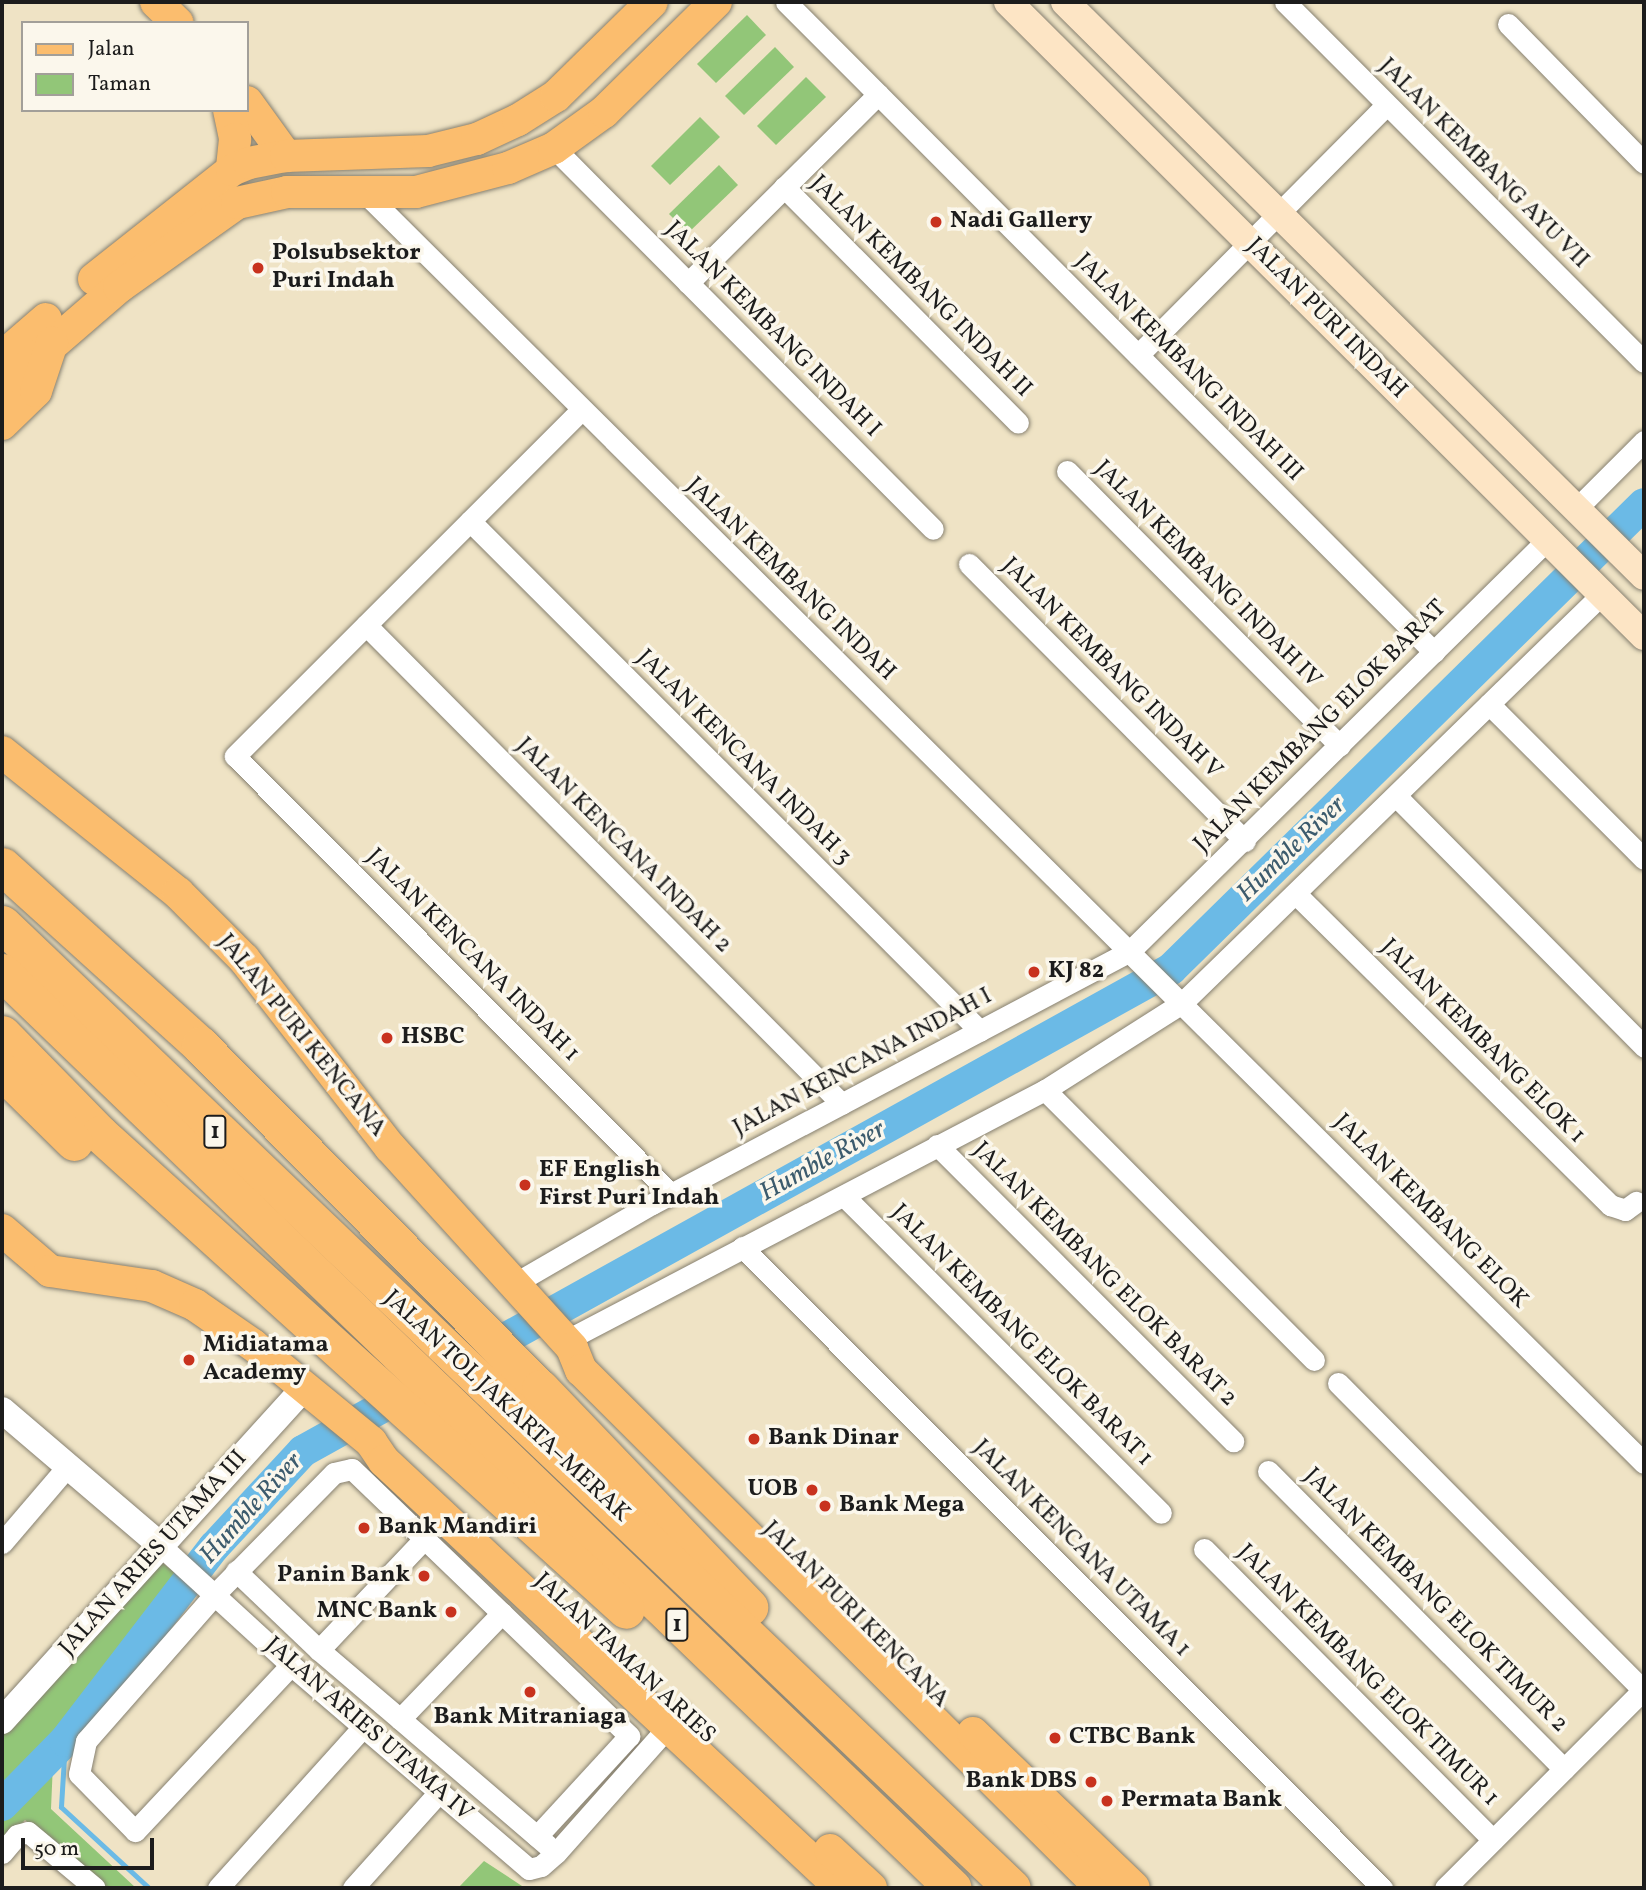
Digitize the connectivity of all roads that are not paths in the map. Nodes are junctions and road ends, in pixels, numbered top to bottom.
1 (156, 2) edge
2 (652, 2) edge
3 (716, 2) edge
4 (786, 2) edge
5 (1008, 2) edge
6 (1065, 2) edge
7 (1285, 2) edge
8 (176, 21) edge
9 (1508, 24) dead end
10 (878, 94) junction
11 (556, 96) junction
12 (248, 103) edge
13 (1386, 105) junction
14 (229, 112) edge
15 (585, 128) junction
16 (286, 156) junction
17 (564, 158) junction
18 (1644, 163) edge
19 (232, 170) junction
20 (784, 187) junction
21 (366, 194) junction
22 (1278, 215) junction
23 (1250, 243) junction
24 (688, 283) junction
25 (52, 342) junction
26 (1138, 355) junction
27 (2, 357) edge
28 (1644, 362) edge
29 (2, 388) edge
30 (580, 411) junction
31 (1018, 423) dead end
32 (2, 424) edge
33 (1644, 441) edge
34 (1067, 471) dead end
35 (1581, 514) junction
36 (470, 521) junction
37 (933, 529) dead end
38 (1553, 544) junction
39 (1637, 562) edge
40 (969, 564) dead end
41 (1600, 591) junction
42 (366, 625) junction
43 (1644, 636) edge
44 (1434, 652) junction
45 (1489, 704) junction
46 (1340, 746) junction
47 (2, 752) edge
48 (1396, 796) junction
49 (1245, 841) junction
50 (1644, 859) edge
51 (2, 866) edge
52 (1297, 895) junction
53 (2, 924) edge
54 (1133, 954) junction
55 (2, 972) edge
56 (1181, 1002) junction
57 (980, 1031) junction
58 (2, 1034) edge
59 (1644, 1048) edge
60 (2, 1071) edge
61 (1045, 1090) junction
62 (842, 1104) junction
63 (937, 1145) junction
64 (671, 1194) junction
65 (844, 1196) junction
66 (1636, 1202) dead end
67 (2, 1230) edge
68 (742, 1247) junction
69 (517, 1291) junction
70 (292, 1307) junction
71 (565, 1341) junction
72 (1314, 1360) dead end
73 (1338, 1383) dead end
74 (313, 1391) junction
75 (2, 1410) edge
76 (1233, 1441) dead end
77 (470, 1447) junction
78 (1644, 1463) edge
79 (66, 1468) junction
80 (1268, 1471) dead end
81 (1161, 1513) dead end
82 (425, 1538) junction
83 (2, 1543) edge
84 (164, 1549) junction
85 (1204, 1549) dead end
86 (236, 1571) junction
87 (209, 1591) junction
88 (502, 1613) junction
89 (319, 1650) junction
90 (291, 1665) junction
91 (1644, 1691) edge
92 (809, 1693) junction
93 (400, 1719) junction
94 (674, 1720) junction
95 (2, 1721) edge
96 (363, 1727) junction
97 (629, 1737) junction
98 (646, 1751) junction
99 (1564, 1769) junction
100 (440, 1791) junction
101 (537, 1836) junction
102 (1493, 1840) junction
103 (2, 1853) edge
104 (556, 1853) junction
105 (95, 1888) edge
106 (218, 1888) edge
107 (353, 1888) edge
108 (841, 1888) edge
109 (871, 1888) edge
110 (953, 1888) edge
111 (1012, 1888) edge
112 (1101, 1888) edge
113 (1134, 1888) edge
114 (1382, 1888) edge
115 (1445, 1888) edge

1 - 8 main road
2 - 11 main road
3 - 15 main road
4 - 10 street, JALAN KEMBANG INDAH III
5 - 23 main road, JALAN PURI INDAH
6 - 22 main road, JALAN PURI INDAH
7 - 13 street, JALAN KEMBANG AYU VII
9 - 18 street
10 - 20 street
10 - 26 street, JALAN KEMBANG INDAH III
11 - 15 main road
11 - 16 main road
12 - 16 main road
13 - 22 street
13 - 28 street, JALAN KEMBANG AYU VII
14 - 19 main road
15 - 17 main road
16 - 19 main road
17 - 21 main road
17 - 24 street, JALAN KEMBANG INDAH I
19 - 27 main road
20 - 24 street
20 - 31 street, JALAN KEMBANG INDAH II
21 - 25 main road
21 - 30 street, JALAN KEMBANG INDAH
22 - 23 street
22 - 35 main road, JALAN PURI INDAH
23 - 26 street
23 - 38 main road, JALAN PURI INDAH
24 - 37 street, JALAN KEMBANG INDAH I
25 - 29 main road
25 - 32 main road
26 - 44 street, JALAN KEMBANG INDAH III
30 - 36 street
30 - 54 street, JALAN KEMBANG INDAH
33 - 35 street
34 - 46 street, JALAN KEMBANG INDAH IV
35 - 39 main road, JALAN PURI INDAH
36 - 42 street
36 - 57 street, JALAN KENCANA INDAH 3
38 - 41 main road, JALAN PURI INDAH
38 - 44 street, JALAN KEMBANG ELOK BARAT
40 - 49 street, JALAN KEMBANG INDAH V
41 - 43 main road, JALAN PURI INDAH
41 - 45 street
42 - 62 street, JALAN KENCANA INDAH 2
42 - 64 street, JALAN KENCANA INDAH 1
44 - 46 street, JALAN KEMBANG ELOK BARAT
45 - 48 street
45 - 50 street
46 - 49 street, JALAN KEMBANG ELOK BARAT
47 - 69 main road, JALAN PURI KENCANA
48 - 52 street
48 - 59 street
49 - 54 street, JALAN KEMBANG ELOK BARAT
51 - 92 highway
52 - 56 street
52 - 66 street, JALAN KEMBANG ELOK 1
53 - 92 highway, JALAN TOL JAKARTA–MERAK / 1
54 - 56 street, JALAN KEMBANG INDAH
54 - 57 street, JALAN KENCANA INDAH I
55 - 77 highway, JALAN TOL JAKARTA–MERAK / 1
56 - 61 street
56 - 78 street, JALAN KEMBANG ELOK
57 - 62 street, JALAN KENCANA INDAH I
58 - 70 highway
60 - 70 highway
61 - 63 street
61 - 72 street
62 - 64 street, JALAN KENCANA INDAH I
63 - 65 street
63 - 76 street, JALAN KEMBANG ELOK BARAT 2
64 - 69 street, JALAN KENCANA INDAH I
65 - 68 street
65 - 81 street, JALAN KEMBANG ELOK BARAT 1
67 - 74 main road, JALAN TAMAN ARIES
68 - 71 street
68 - 114 street, JALAN KENCANA UTAMA 1
69 - 71 main road, JALAN PURI KENCANA
70 - 77 highway
71 - 112 main road, JALAN PURI KENCANA
71 - 113 main road, JALAN PURI KENCANA
73 - 91 street
74 - 84 street, JALAN ARIES UTAMA III
74 - 94 main road, JALAN TAMAN ARIES
75 - 79 street, JALAN ARIES UTAMA IV
77 - 110 highway
79 - 83 street
79 - 84 street, JALAN ARIES UTAMA IV
80 - 99 street, JALAN KEMBANG ELOK TIMUR 2
82 - 86 street
82 - 88 street
82 - 89 street
84 - 87 street, JALAN ARIES UTAMA IV
84 - 95 street, JALAN ARIES UTAMA III
85 - 102 street, JALAN KEMBANG ELOK TIMUR 1
86 - 87 street
86 - 89 street
87 - 90 street, JALAN ARIES UTAMA IV
87 - 90 street
88 - 93 street
88 - 97 street
89 - 93 street
90 - 96 street, JALAN ARIES UTAMA IV
91 - 99 street
92 - 111 highway, JALAN TOL JAKARTA–MERAK / 1
93 - 101 street
94 - 98 street
94 - 108 main road, JALAN TAMAN ARIES
94 - 109 main road, JALAN TAMAN ARIES
96 - 100 street, JALAN ARIES UTAMA IV
96 - 106 street
97 - 98 street
97 - 101 street
98 - 104 street
99 - 102 street
100 - 104 street, JALAN ARIES UTAMA IV
100 - 107 street
101 - 104 street
102 - 115 street
103 - 105 street

